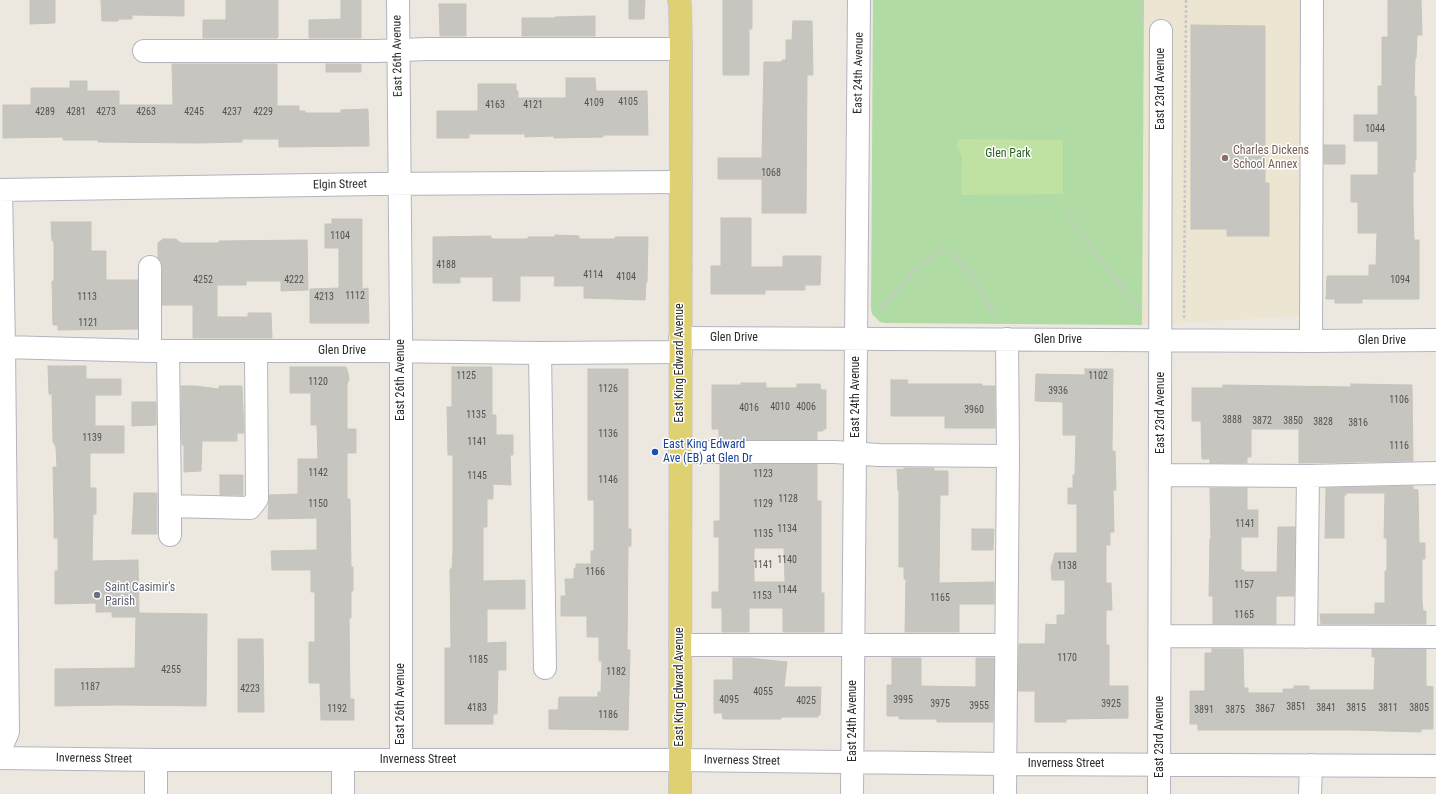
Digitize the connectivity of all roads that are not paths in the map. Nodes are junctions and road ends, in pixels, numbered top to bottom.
1 (398, 0) edge
2 (860, 0) edge
3 (1312, 0) edge
4 (681, 2) edge
5 (1161, 31) dead end
6 (681, 49) junction
7 (398, 50) junction
8 (144, 51) dead end
9 (681, 182) junction
10 (400, 184) junction
11 (1, 190) edge
12 (150, 268) dead end
13 (856, 338) junction
14 (1007, 339) junction
15 (1161, 340) junction
16 (1436, 340) edge
17 (1311, 341) junction
18 (680, 345) junction
19 (4, 347) junction
20 (159, 351) junction
21 (256, 351) junction
22 (401, 352) junction
23 (540, 353) junction
24 (680, 452) junction
25 (855, 453) junction
26 (1008, 456) junction
27 (1436, 473) edge
28 (1160, 474) junction
29 (1308, 476) junction
30 (3, 484) edge
31 (170, 506) junction
32 (170, 535) dead end
33 (3, 620) edge
34 (1160, 636) junction
35 (1306, 637) junction
36 (1436, 637) edge
37 (680, 645) junction
38 (854, 645) junction
39 (1006, 645) junction
40 (545, 668) dead end
41 (0, 750) edge
42 (0, 758) edge
43 (156, 760) junction
44 (343, 760) junction
45 (401, 760) junction
46 (680, 760) junction
47 (853, 762) junction
48 (1005, 764) junction
49 (1160, 764) junction
50 (1311, 765) junction
51 (1436, 766) edge
52 (156, 794) edge
53 (343, 794) edge
54 (680, 794) edge
55 (852, 794) edge
56 (1005, 794) edge
57 (1159, 794) edge
58 (1310, 794) edge

1 - 7 street, East 26th Avenue
2 - 13 street, East 24th Avenue
3 - 17 street
4 - 6 main road, East King Edward Avenue
5 - 15 street, East 23rd Avenue
6 - 7 street
6 - 9 main road, East King Edward Avenue
7 - 8 street
7 - 10 street, East 26th Avenue
9 - 10 street, Elgin Street
9 - 18 main road, East King Edward Avenue
10 - 11 street, Elgin Street
10 - 22 street, East 26th Avenue
11 - 19 street
12 - 20 street
13 - 14 street, Glen Drive
13 - 18 street, Glen Drive
13 - 25 street, East 24th Avenue
14 - 15 street, Glen Drive
14 - 26 street
15 - 17 street, Glen Drive
15 - 28 street, East 23rd Avenue
16 - 17 street, Glen Drive
18 - 23 street, Glen Drive
18 - 24 main road, East King Edward Avenue
19 - 20 street, Glen Drive
19 - 30 street
20 - 21 street, Glen Drive
20 - 31 street
21 - 22 street, Glen Drive
21 - 31 street
22 - 23 street, Glen Drive
22 - 45 street, East 26th Avenue
23 - 40 street
24 - 25 street
24 - 37 main road, East King Edward Avenue
25 - 26 street
25 - 38 street, East 24th Avenue
26 - 39 street
27 - 29 street
28 - 29 street
28 - 34 street, East 23rd Avenue
29 - 35 street
30 - 33 street
31 - 32 street
33 - 41 street
34 - 35 street
34 - 49 street, East 23rd Avenue
35 - 36 street
37 - 38 street
37 - 46 main road, East King Edward Avenue
38 - 39 street
38 - 47 street, East 24th Avenue
39 - 48 street
42 - 43 street, Inverness Street
43 - 44 street, Inverness Street
43 - 52 street
44 - 45 street, Inverness Street
44 - 53 street
45 - 46 street, Inverness Street
46 - 47 street, Inverness Street
46 - 54 main road, East King Edward Avenue
47 - 48 street, Inverness Street
47 - 55 street, East 24th Avenue
48 - 49 street, Inverness Street
48 - 56 street
49 - 50 street, Inverness Street
49 - 57 street, East 23rd Avenue
50 - 51 street, Inverness Street
50 - 58 street

